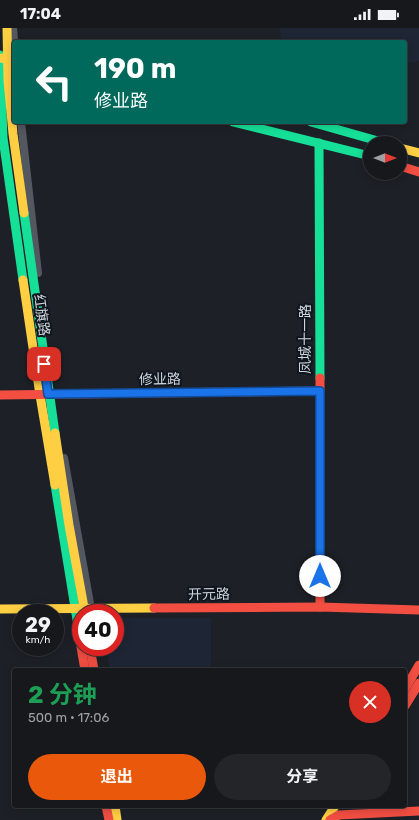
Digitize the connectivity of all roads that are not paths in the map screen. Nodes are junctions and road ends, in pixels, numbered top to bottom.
1 (7, 28) edge
2 (13, 28) edge
3 (13, 40) edge
4 (12, 43) edge
5 (4, 58) edge
6 (6, 79) edge
7 (21, 124) edge
8 (242, 124) edge
9 (318, 124) edge
10 (363, 137) edge
11 (319, 143) junction
12 (407, 150) edge
13 (419, 153) edge
14 (363, 154) edge
15 (407, 168) edge
16 (419, 172) edge
17 (320, 391) junction
18 (0, 394) edge
19 (47, 394) junction
20 (83, 604) edge
21 (320, 607) junction
22 (0, 609) edge
23 (124, 609) edge
24 (72, 610) edge
25 (419, 610) edge
26 (83, 656) edge
27 (92, 656) edge
28 (419, 666) edge
29 (85, 668) edge
30 (94, 668) edge
31 (419, 683) edge
32 (407, 686) edge
33 (407, 703) edge
34 (106, 808) edge
35 (115, 808) edge
36 (334, 808) edge
37 (343, 808) edge
38 (375, 808) edge
39 (419, 811) edge
40 (386, 813) junction
41 (337, 818) edge
42 (109, 820) edge
43 (117, 820) edge
44 (326, 820) edge
45 (330, 820) edge

1 - 5 street, 红旗路
2 - 3 street
4 - 5 street
5 - 6 street, 红旗路
6 - 19 street, 红旗路
7 - 19 street
8 - 11 street
9 - 10 street
11 - 14 street
11 - 17 street, 凤城十一路
12 - 13 street
15 - 16 street
17 - 19 street, 修业路
17 - 21 street, 凤城十一路
18 - 19 street, 修业路
19 - 20 street, 红旗路
21 - 23 street, 开元路
21 - 25 street, 开元路
22 - 24 street, 开元路
26 - 29 street, 红旗路
27 - 30 street
28 - 32 street
31 - 33 street
34 - 42 street
35 - 43 street
36 - 44 street
37 - 41 street
38 - 40 street
39 - 40 street
40 - 41 street
41 - 45 street

